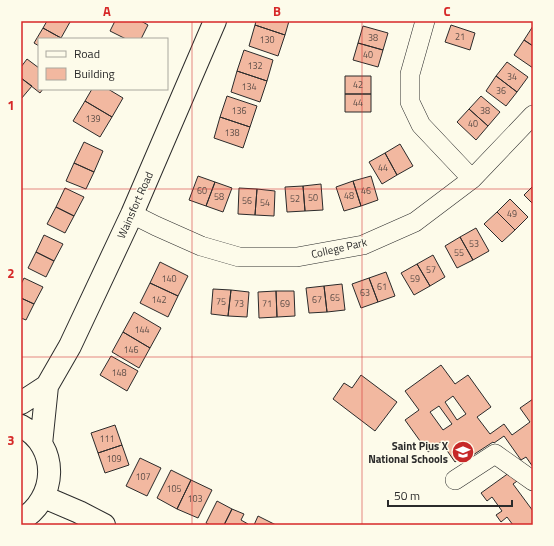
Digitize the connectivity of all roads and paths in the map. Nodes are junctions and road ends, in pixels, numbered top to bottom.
1 (215, 21) edge
2 (425, 21) edge
3 (533, 115) edge
4 (472, 180) junction
5 (132, 214) junction
6 (47, 386) junction
7 (21, 403) edge
8 (21, 426) edge
9 (41, 444) junction
10 (455, 480) dead end
11 (533, 481) edge
12 (44, 497) junction
13 (21, 520) edge
14 (104, 525) edge

1 - 5 main road, Wainsfort Road
2 - 4 street
3 - 4 street, College Park
4 - 5 street, College Park
5 - 6 main road, Wainsfort Road
6 - 7 main road, Wainsfort Road
6 - 9 main road, Wainsfort Road
8 - 9 main road
9 - 12 main road
10 - 11 street
12 - 13 main road
12 - 14 main road

